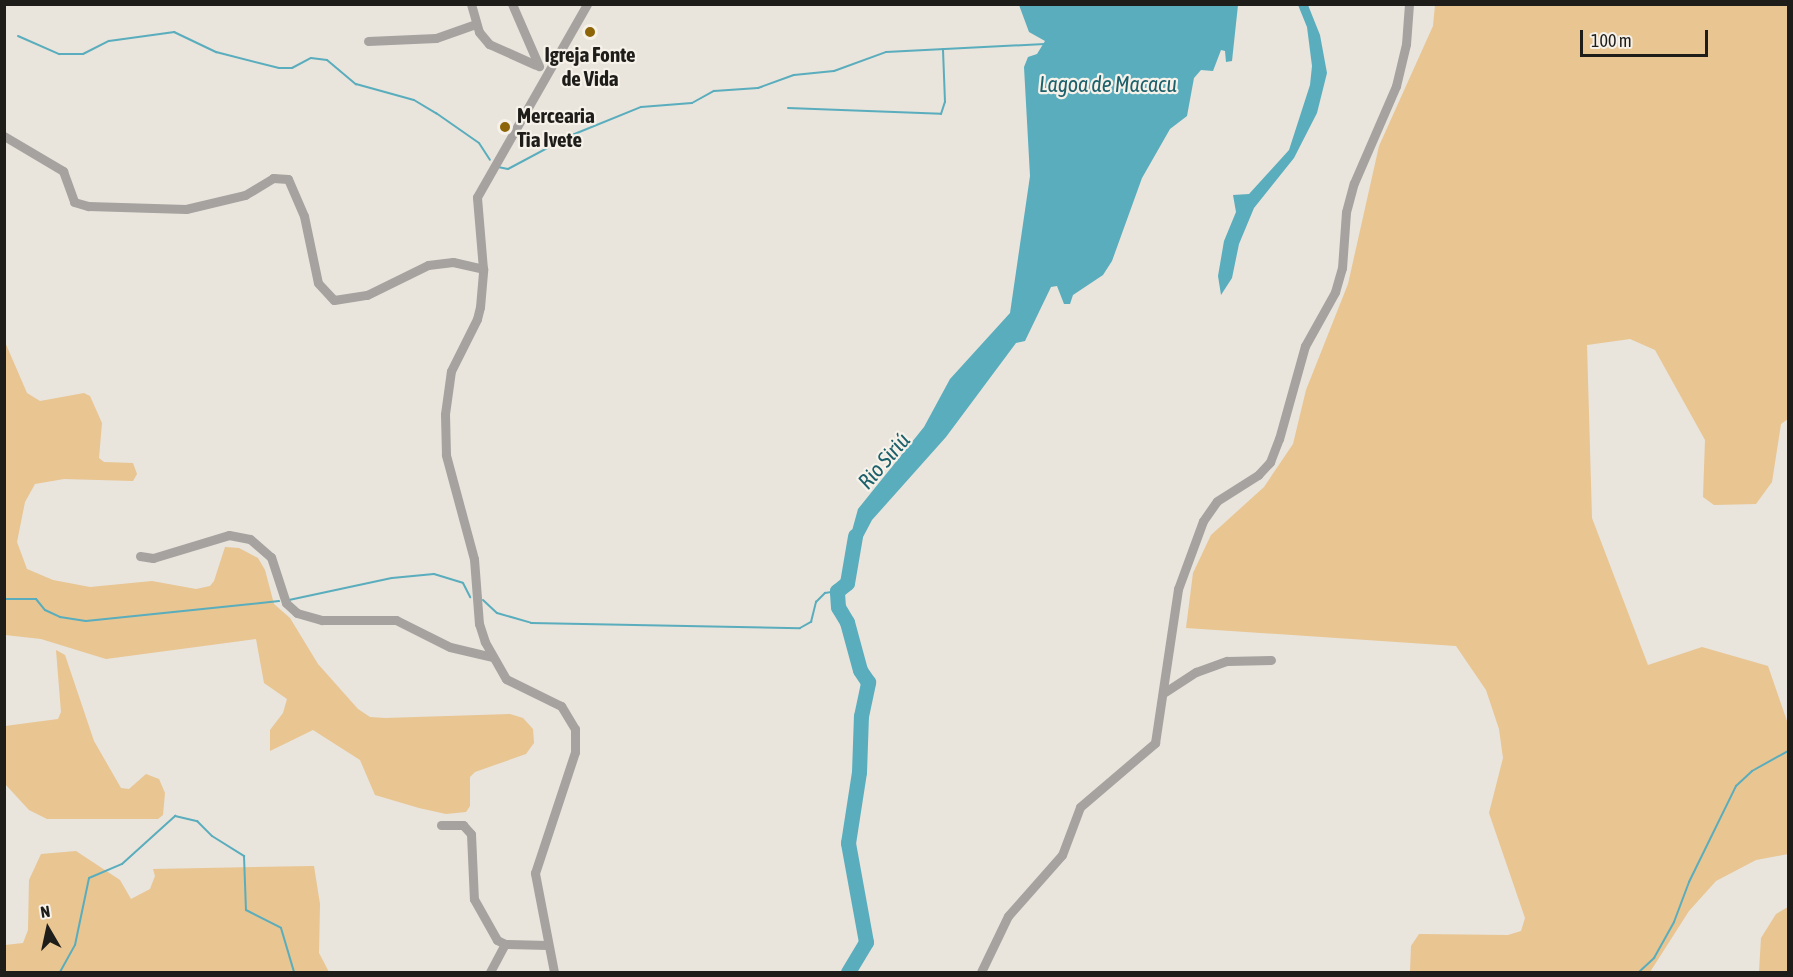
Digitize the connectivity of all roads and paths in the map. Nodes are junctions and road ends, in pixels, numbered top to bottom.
1 (471, 4) edge
2 (512, 4) edge
3 (587, 4) edge
4 (1409, 4) edge
5 (476, 24) junction
6 (368, 41) dead end
7 (536, 65) junction
8 (549, 72) junction
9 (4, 136) edge
10 (483, 269) junction
11 (140, 556) dead end
12 (492, 657) junction
13 (1271, 660) dead end
14 (1165, 692) junction
15 (441, 825) dead end
16 (505, 944) junction
17 (548, 945) junction
18 (490, 972) edge
19 (554, 972) edge
20 (981, 972) edge

1 - 5 street
2 - 7 street
3 - 8 street
4 - 14 street
5 - 6 street
5 - 7 street
7 - 8 street
8 - 10 street
9 - 10 street
10 - 12 street
11 - 12 street
12 - 17 street
13 - 14 street
14 - 20 street
15 - 16 street
16 - 17 street
16 - 18 street
17 - 19 street

